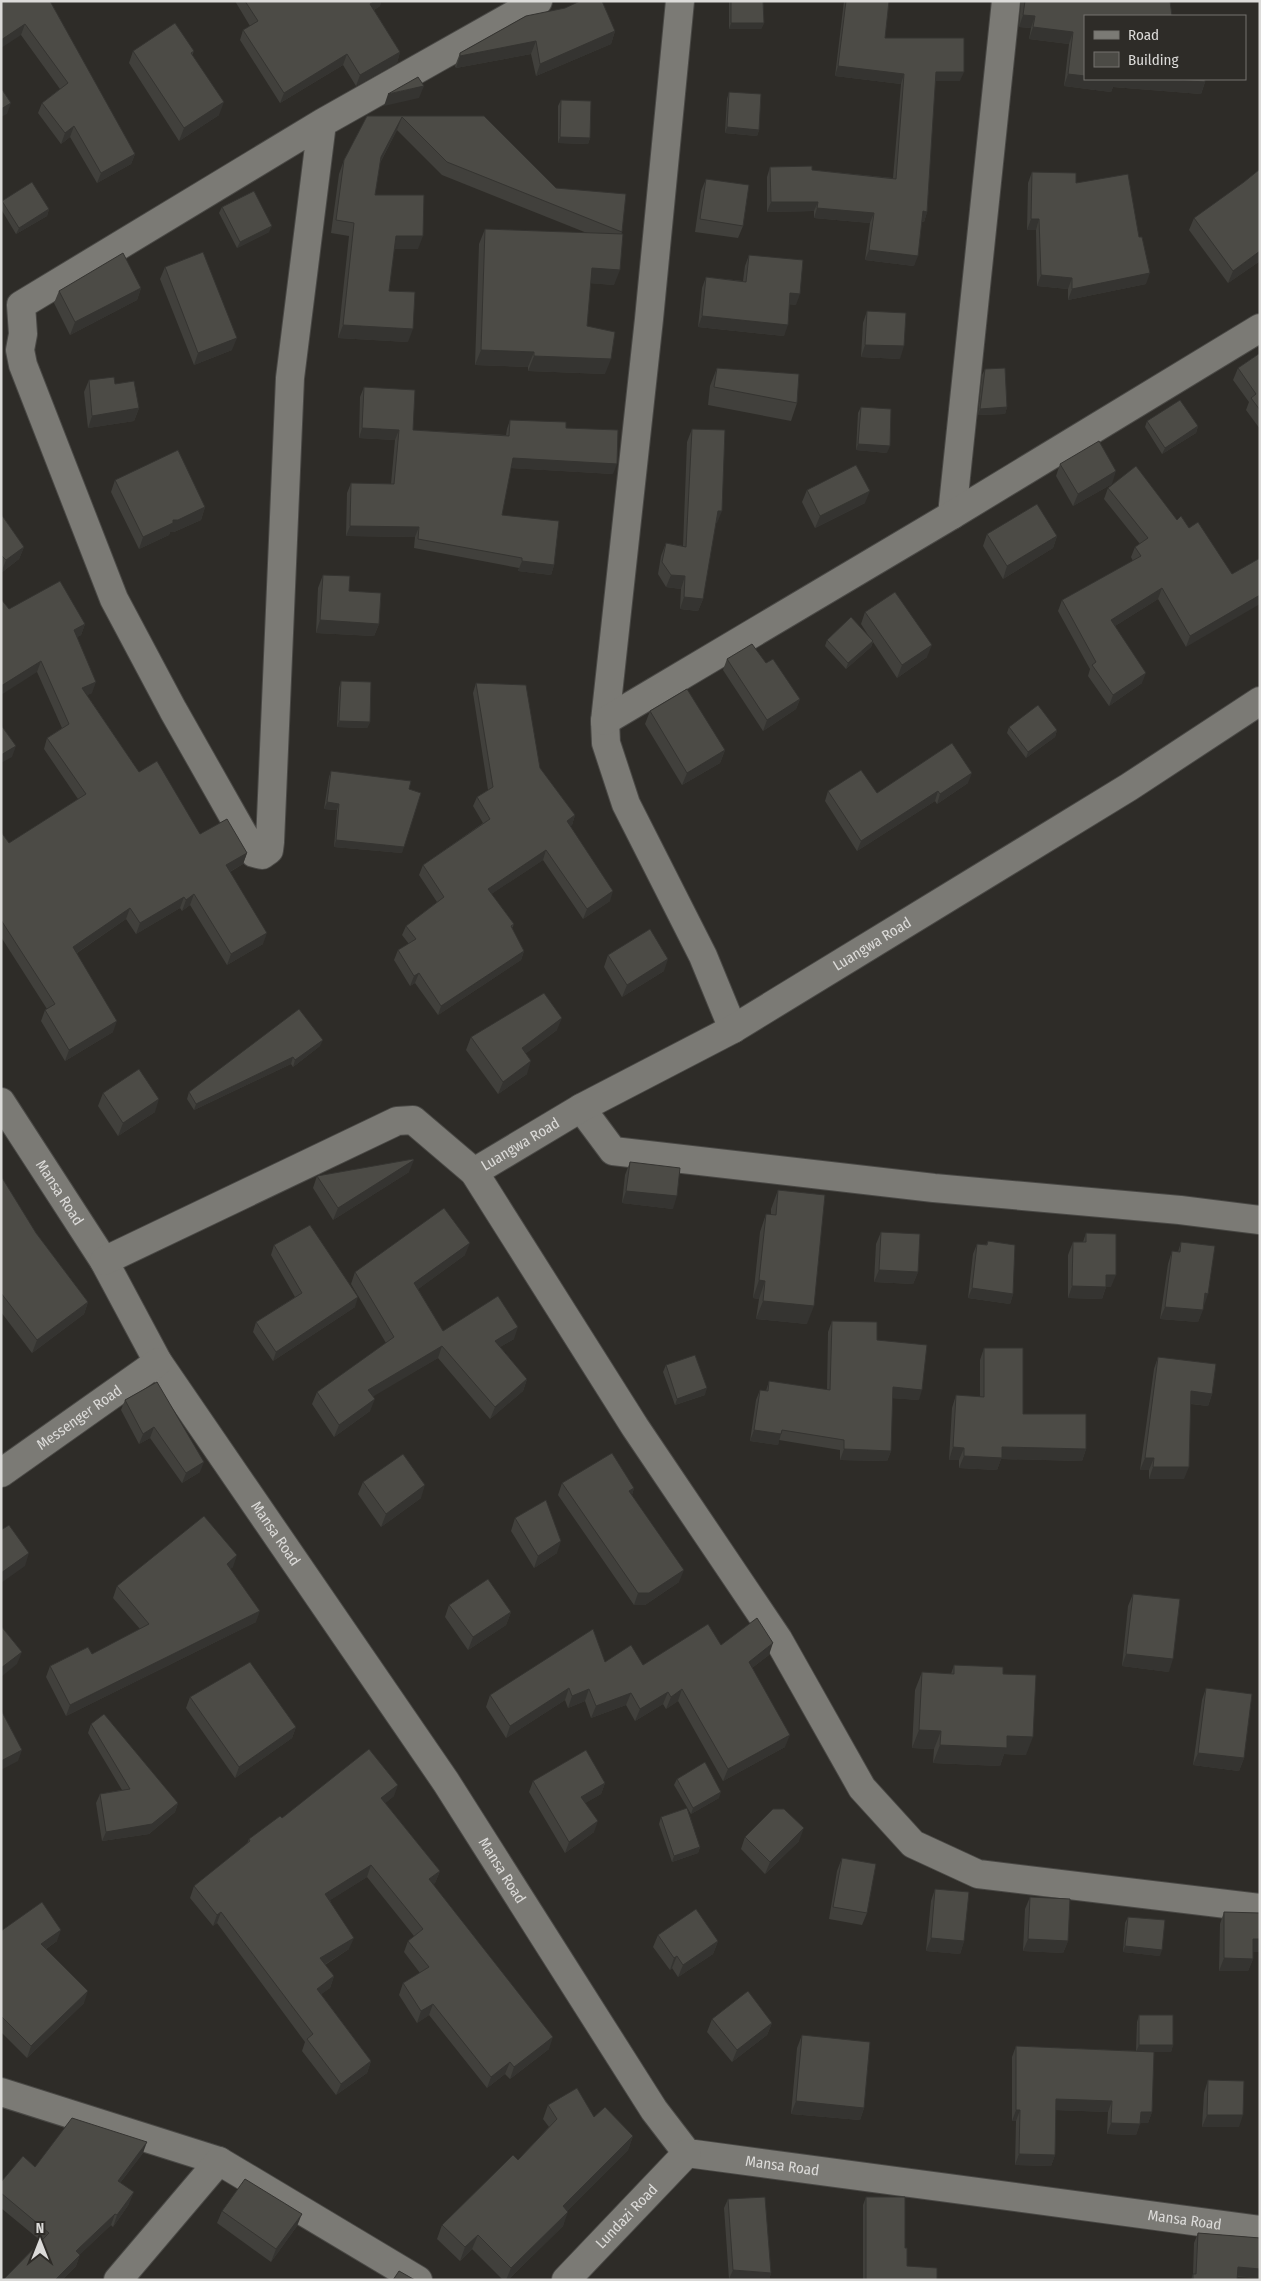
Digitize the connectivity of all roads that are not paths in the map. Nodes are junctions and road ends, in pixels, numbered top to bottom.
1 (538, 1) edge
2 (680, 1) edge
3 (1006, 1) edge
4 (322, 123) junction
5 (1260, 328) edge
6 (952, 516) junction
7 (1260, 701) edge
8 (605, 721) junction
9 (733, 1029) junction
10 (1, 1102) edge
11 (581, 1108) junction
12 (474, 1172) junction
13 (1260, 1220) edge
14 (104, 1260) junction
15 (158, 1362) junction
16 (1, 1473) edge
17 (1260, 1908) edge
18 (1, 2092) edge
19 (687, 2154) junction
20 (219, 2160) junction
21 (1260, 2230) edge
22 (118, 2280) edge
23 (418, 2280) edge
24 (566, 2280) edge

1 - 4 street
2 - 8 street
3 - 6 street
4 - 4 street
5 - 6 street
6 - 8 street
7 - 9 street, Luangwa Road
8 - 9 street
9 - 11 street, Luangwa Road
10 - 14 street, Mansa Road
11 - 12 street, Luangwa Road
11 - 13 street
12 - 14 street
12 - 17 street
14 - 15 street, Mansa Road
15 - 16 street, Messenger Road
15 - 19 street, Mansa Road
18 - 20 street
19 - 21 street, Mansa Road
19 - 24 street, Lundazi Road
20 - 22 street
20 - 23 street

